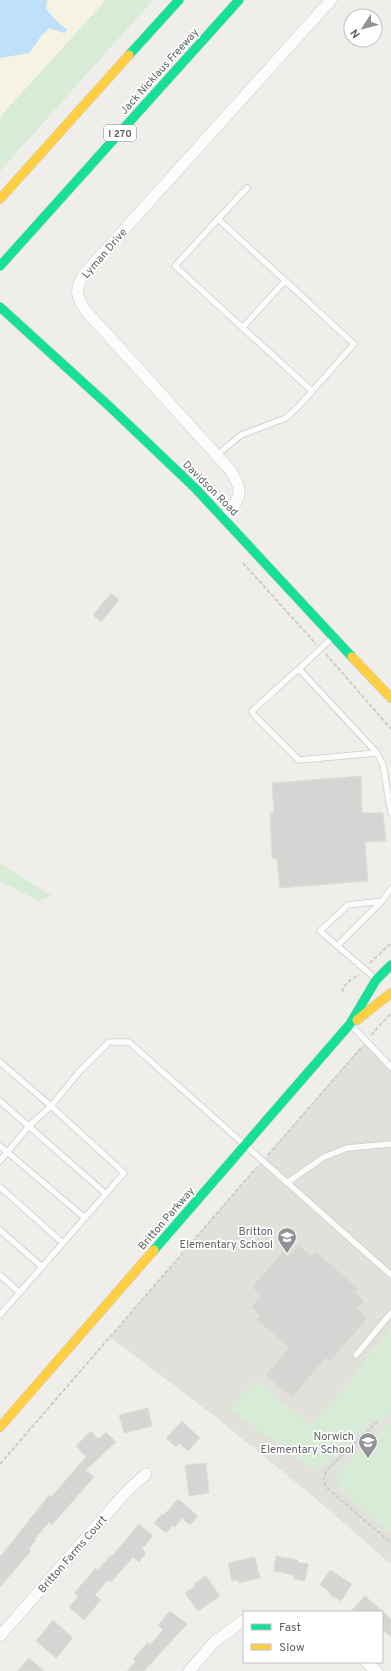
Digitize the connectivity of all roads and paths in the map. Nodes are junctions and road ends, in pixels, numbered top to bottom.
1 (179, 0) edge
2 (239, 0) edge
3 (331, 0) edge
4 (247, 188) dead end
5 (0, 198) edge
6 (218, 219) junction
7 (0, 266) edge
8 (285, 281) junction
9 (0, 307) edge
10 (243, 327) junction
11 (312, 391) junction
12 (217, 455) junction
13 (224, 518) junction
14 (334, 636) junction
15 (298, 670) junction
16 (391, 698) edge
17 (377, 753) junction
18 (391, 813) edge
19 (391, 889) edge
20 (382, 901) junction
21 (337, 946) junction
22 (391, 964) edge
23 (376, 980) junction
24 (391, 993) edge
25 (391, 1013) edge
26 (350, 1024) junction
27 (366, 1041) junction
28 (0, 1062) edge
29 (391, 1068) edge
30 (0, 1101) edge
31 (51, 1106) junction
32 (29, 1126) junction
33 (391, 1144) edge
34 (0, 1146) edge
35 (245, 1146) junction
36 (7, 1152) junction
37 (0, 1160) edge
38 (262, 1162) junction
39 (288, 1182) junction
40 (0, 1187) edge
41 (106, 1194) junction
42 (85, 1218) junction
43 (0, 1230) edge
44 (63, 1243) junction
45 (42, 1267) junction
46 (0, 1275) edge
47 (391, 1276) edge
48 (20, 1293) junction
49 (1, 1313) edge
50 (391, 1313) edge
51 (356, 1355) dead end
52 (378, 1421) dead end
53 (0, 1428) edge
54 (0, 1464) edge
55 (146, 1474) dead end
56 (391, 1543) edge
57 (243, 1621) edge
58 (0, 1636) edge
59 (367, 1663) edge
60 (189, 1671) edge
61 (376, 1671) edge

1 - 5 main road
2 - 7 main road, Jack Nicklaus Freeway / I 270
3 - 12 street, Lyman Drive
4 - 6 lane
6 - 8 lane
6 - 10 lane
8 - 10 lane
8 - 11 lane
9 - 13 main road, Davidson Road
10 - 11 lane
11 - 12 lane
12 - 13 street, Lyman Drive
13 - 14 main road, Davidson Road
14 - 15 lane
14 - 16 main road, Davidson Road
15 - 17 lane
15 - 17 lane
17 - 18 lane
19 - 20 lane
20 - 21 lane
20 - 21 lane
21 - 23 lane
22 - 23 main road, Britton Parkway
23 - 26 main road, Britton Parkway
24 - 26 main road, Britton Parkway
25 - 27 path
26 - 27 lane
26 - 35 main road, Britton Parkway
27 - 29 lane
27 - 38 path
28 - 31 lane
30 - 32 lane
31 - 32 lane
31 - 35 lane
31 - 41 lane
32 - 36 lane
32 - 41 lane
33 - 39 lane
34 - 36 lane
35 - 38 lane
35 - 53 main road, Britton Parkway
36 - 37 lane
36 - 42 lane
38 - 39 lane
38 - 54 path
39 - 47 lane
40 - 44 lane
41 - 42 lane
42 - 44 lane
43 - 45 lane
44 - 45 lane
45 - 48 lane
46 - 48 lane
48 - 49 lane
50 - 51 lane
52 - 56 path
55 - 58 street, Britton Farms Court
57 - 60 street
59 - 61 street

